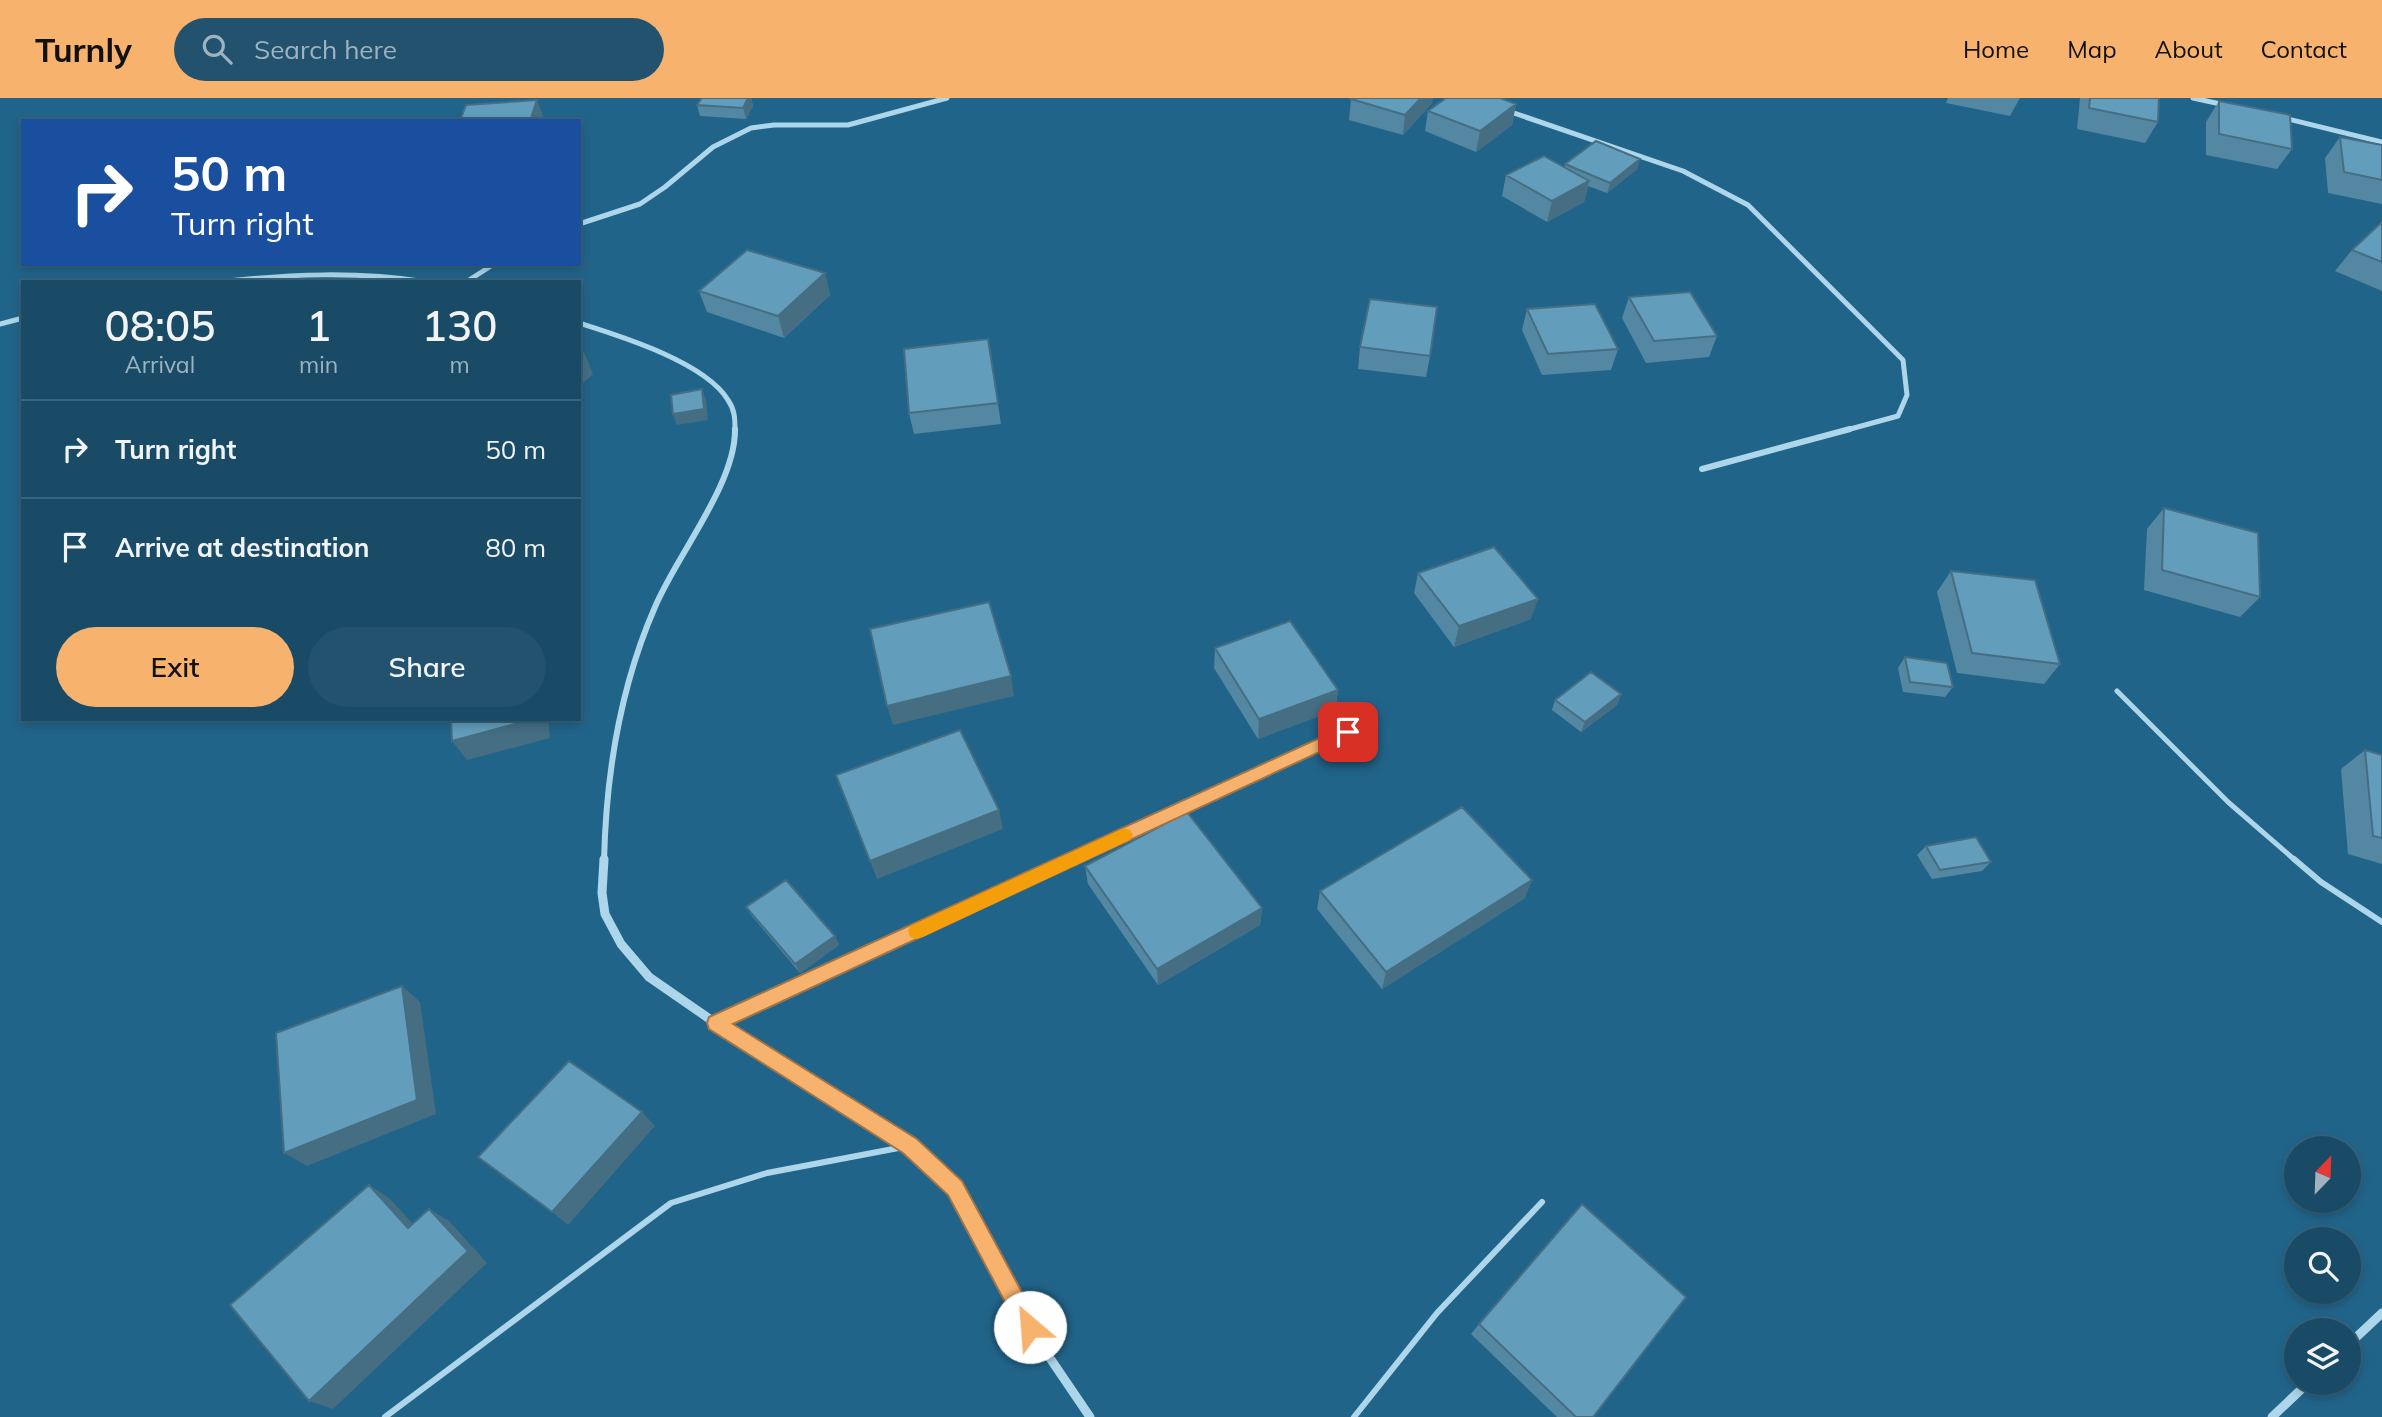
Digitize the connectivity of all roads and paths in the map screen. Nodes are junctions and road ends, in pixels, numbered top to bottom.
1 (947, 98) edge
2 (2193, 98) edge
3 (2227, 105) edge
4 (1504, 110) edge
5 (2279, 117) edge
6 (2382, 142) edge
7 (581, 223) edge
8 (491, 266) edge
9 (243, 280) edge
10 (417, 280) edge
11 (469, 280) edge
12 (21, 319) edge
13 (0, 324) edge
14 (581, 324) edge
15 (1702, 469) dead end
16 (2117, 691) dead end
17 (1348, 732) dead end
18 (2382, 922) edge
19 (716, 1023) junction
20 (910, 1146) junction
21 (1542, 1202) dead end
22 (2382, 1313) edge
23 (2361, 1333) edge
24 (2295, 1395) edge
25 (385, 1417) edge
26 (1090, 1417) edge
27 (1354, 1417) edge
28 (2272, 1417) edge

1 - 7 street
2 - 3 street
4 - 15 street
5 - 6 street
8 - 11 street
9 - 10 street
12 - 13 street
14 - 19 street
16 - 18 lane
17 - 19 lane
19 - 20 street
20 - 25 lane
20 - 26 street
21 - 27 lane
22 - 23 street
24 - 28 street

